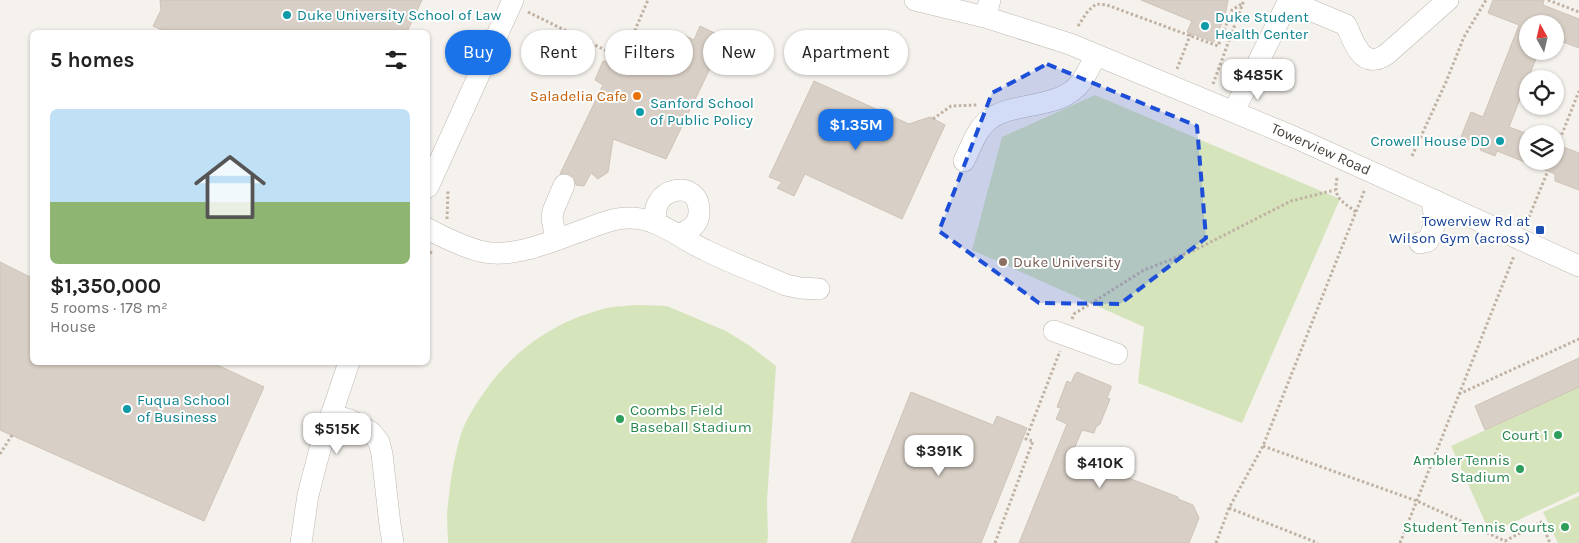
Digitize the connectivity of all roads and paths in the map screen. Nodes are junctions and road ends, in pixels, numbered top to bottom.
1 (648, 0) edge
2 (915, 0) edge
3 (1289, 0) edge
4 (1448, 0) edge
5 (1486, 0) edge
6 (1548, 0) edge
7 (1244, 2) edge
8 (521, 6) edge
9 (988, 8) edge
10 (1579, 12) edge
11 (1078, 26) dead end
12 (1191, 33) dead end
13 (1096, 54) junction
14 (1177, 69) dead end
15 (1213, 84) dead end
16 (1579, 91) edge
17 (1234, 111) junction
18 (1564, 129) edge
19 (1412, 156) dead end
20 (964, 161) dead end
21 (1372, 172) junction
22 (1547, 173) dead end
23 (1338, 178) dead end
24 (430, 183) edge
25 (564, 185) dead end
26 (1335, 190) junction
27 (1435, 205) junction
28 (1356, 212) junction
29 (657, 224) junction
30 (430, 231) edge
31 (679, 234) junction
32 (1521, 239) junction
33 (556, 240) junction
34 (1419, 245) dead end
35 (1579, 266) edge
36 (819, 289) dead end
37 (1060, 333) junction
38 (1579, 339) edge
39 (1117, 354) dead end
40 (348, 365) edge
41 (1458, 394) junction
42 (331, 415) junction
43 (12, 435) dead end
44 (1263, 446) junction
45 (0, 454) edge
46 (1417, 501) junction
47 (1229, 508) junction
48 (301, 543) edge
49 (393, 543) edge
50 (995, 543) edge
51 (1216, 543) edge
52 (1318, 543) edge
53 (1400, 543) edge
54 (1550, 543) edge

1 - 8 path
2 - 9 street, Towerview Road
3 - 4 street
3 - 17 street
5 - 19 path
6 - 10 path
7 - 11 path
7 - 15 path
8 - 24 street
9 - 13 street, Towerview Road
12 - 14 path, bridge
13 - 17 street, Towerview Road
13 - 20 street
16 - 18 path
17 - 21 street, Towerview Road
21 - 27 street, Towerview Road
21 - 28 path
22 - 32 path
23 - 26 path
25 - 33 street
26 - 28 path
26 - 37 path
27 - 32 street, Towerview Road
27 - 34 street
28 - 44 path
29 - 31 street
29 - 31 street
29 - 33 street
30 - 33 street
31 - 36 street
32 - 35 street, Towerview Road
32 - 41 path
37 - 39 street
37 - 50 path
38 - 41 path
40 - 42 street
41 - 46 path
42 - 48 street
42 - 49 street
43 - 45 path
44 - 46 path
44 - 47 path
46 - 53 path
46 - 54 path
47 - 51 path
47 - 52 path

